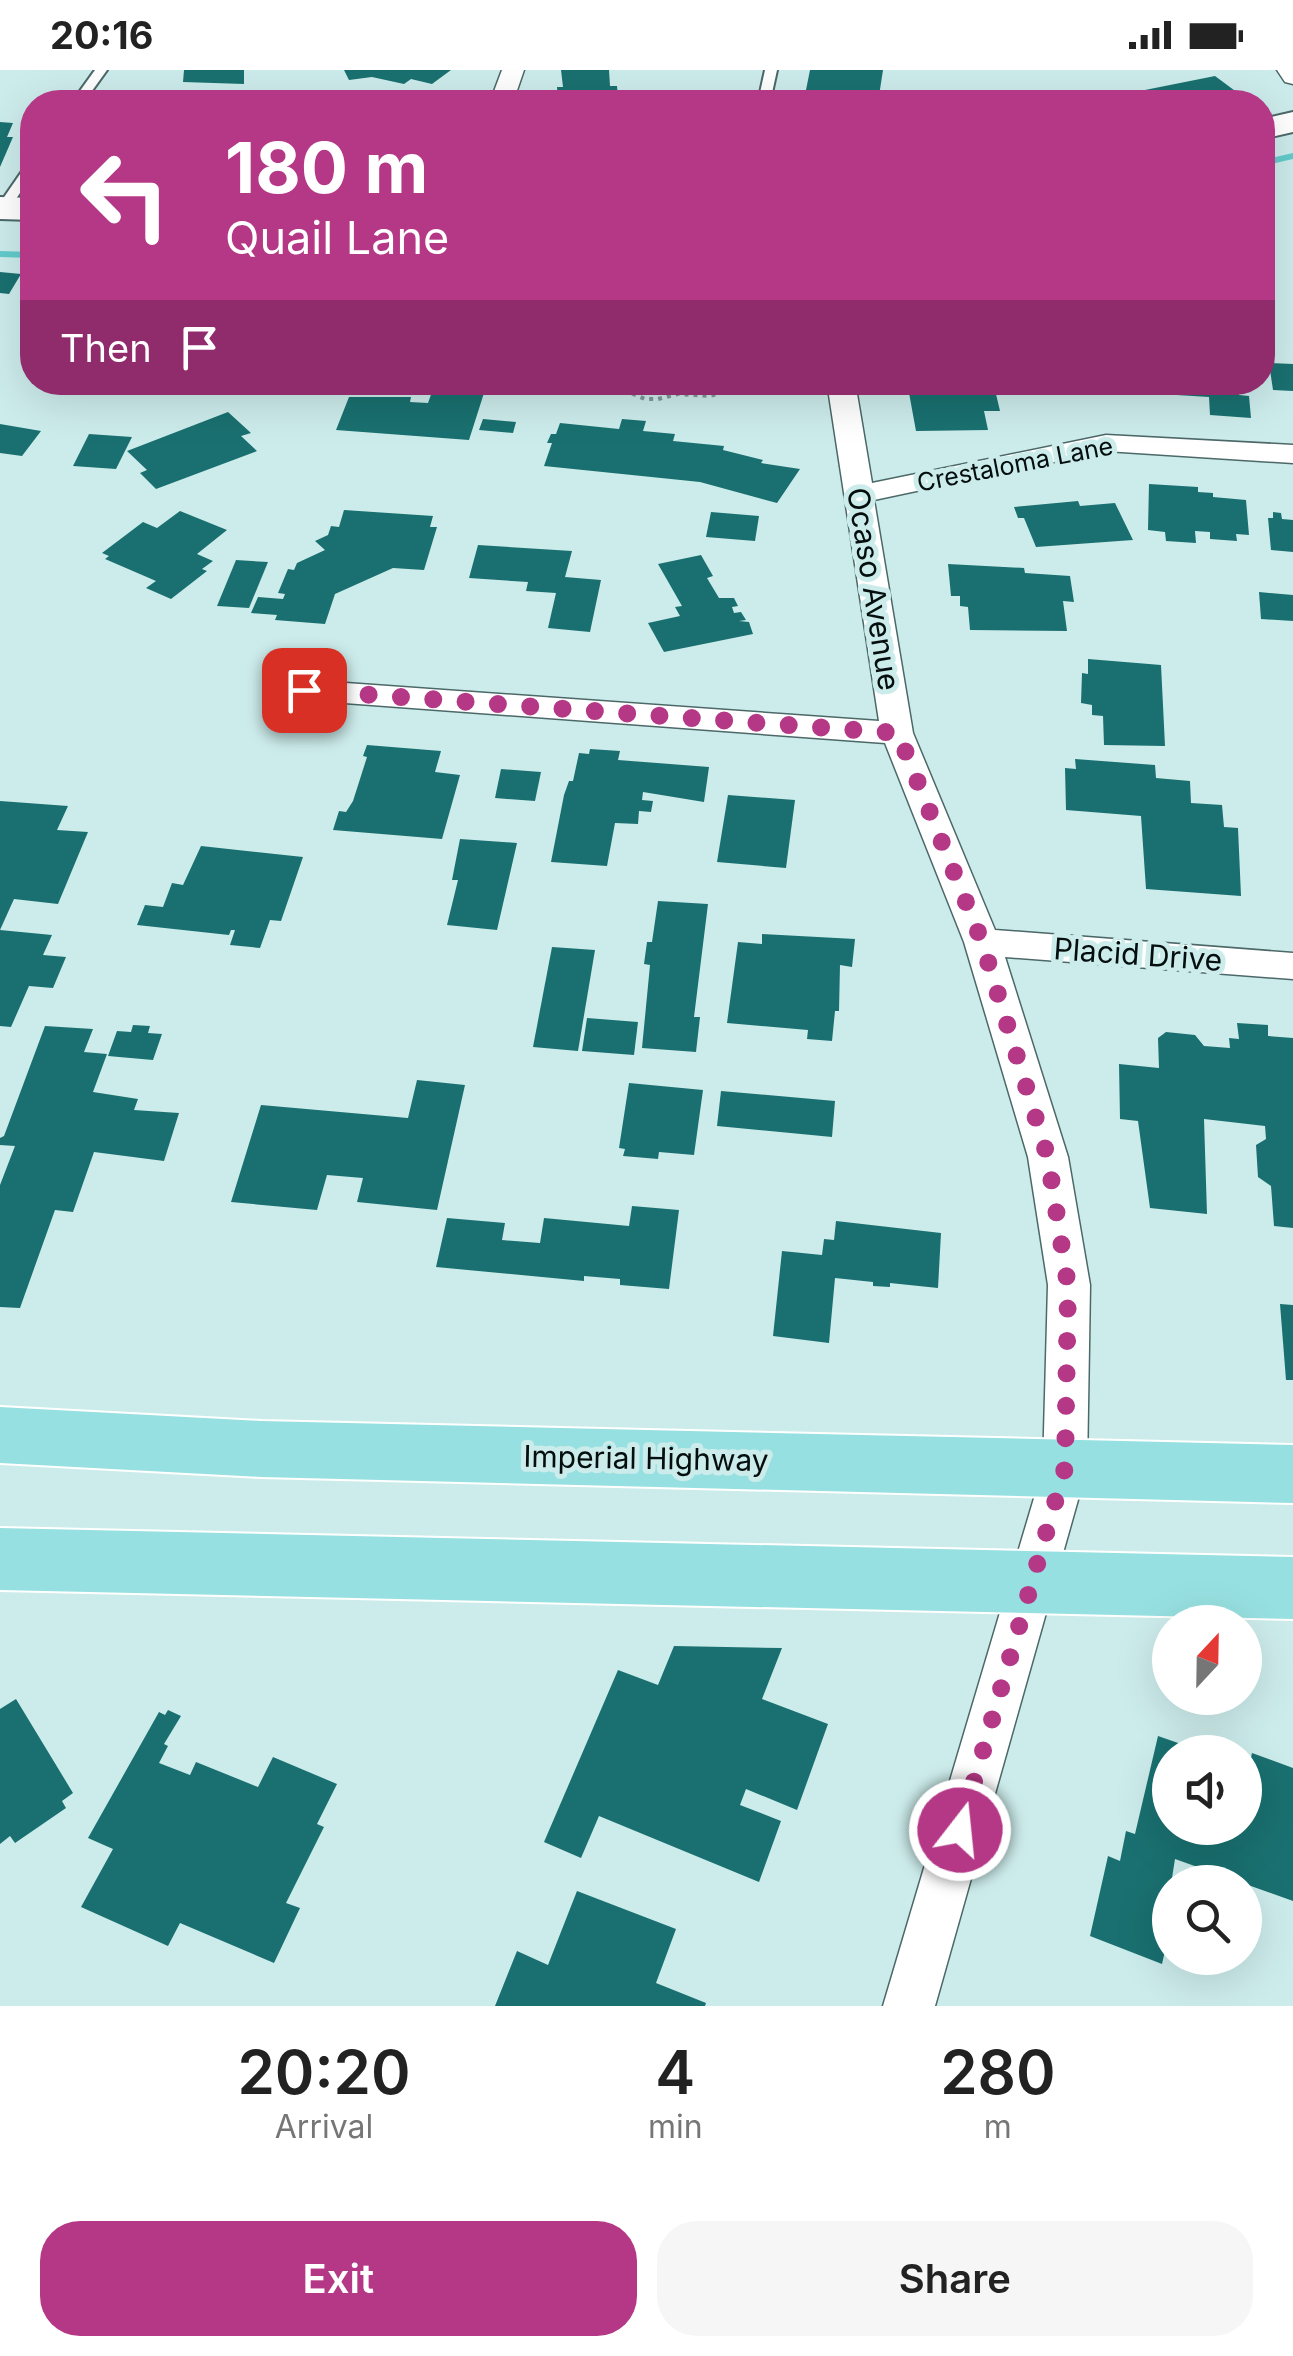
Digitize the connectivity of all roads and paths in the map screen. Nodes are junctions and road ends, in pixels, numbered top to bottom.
1 (1288, 70) edge
2 (1293, 76) edge
3 (636, 395) edge
4 (674, 395) edge
5 (843, 395) edge
6 (1293, 454) edge
7 (858, 495) junction
8 (304, 690) dead end
9 (898, 733) junction
10 (982, 942) junction
11 (1293, 966) edge
12 (0, 1436) edge
13 (1065, 1468) junction
14 (1293, 1474) edge
15 (0, 1559) edge
16 (1032, 1582) junction
17 (1293, 1588) edge
18 (910, 2006) edge

1 - 2 street
3 - 4 path
5 - 7 street, Ocaso Avenue
6 - 7 street, Crestaloma Lane
7 - 9 street, Ocaso Avenue
8 - 9 street
9 - 10 street, Ocaso Avenue
10 - 11 street, Placid Drive
10 - 13 street, Ocaso Avenue
12 - 13 main road, Imperial Highway
13 - 14 main road, Imperial Highway
13 - 16 street, Ocaso Avenue
15 - 16 main road
16 - 17 main road
16 - 18 street, Ocaso Avenue

